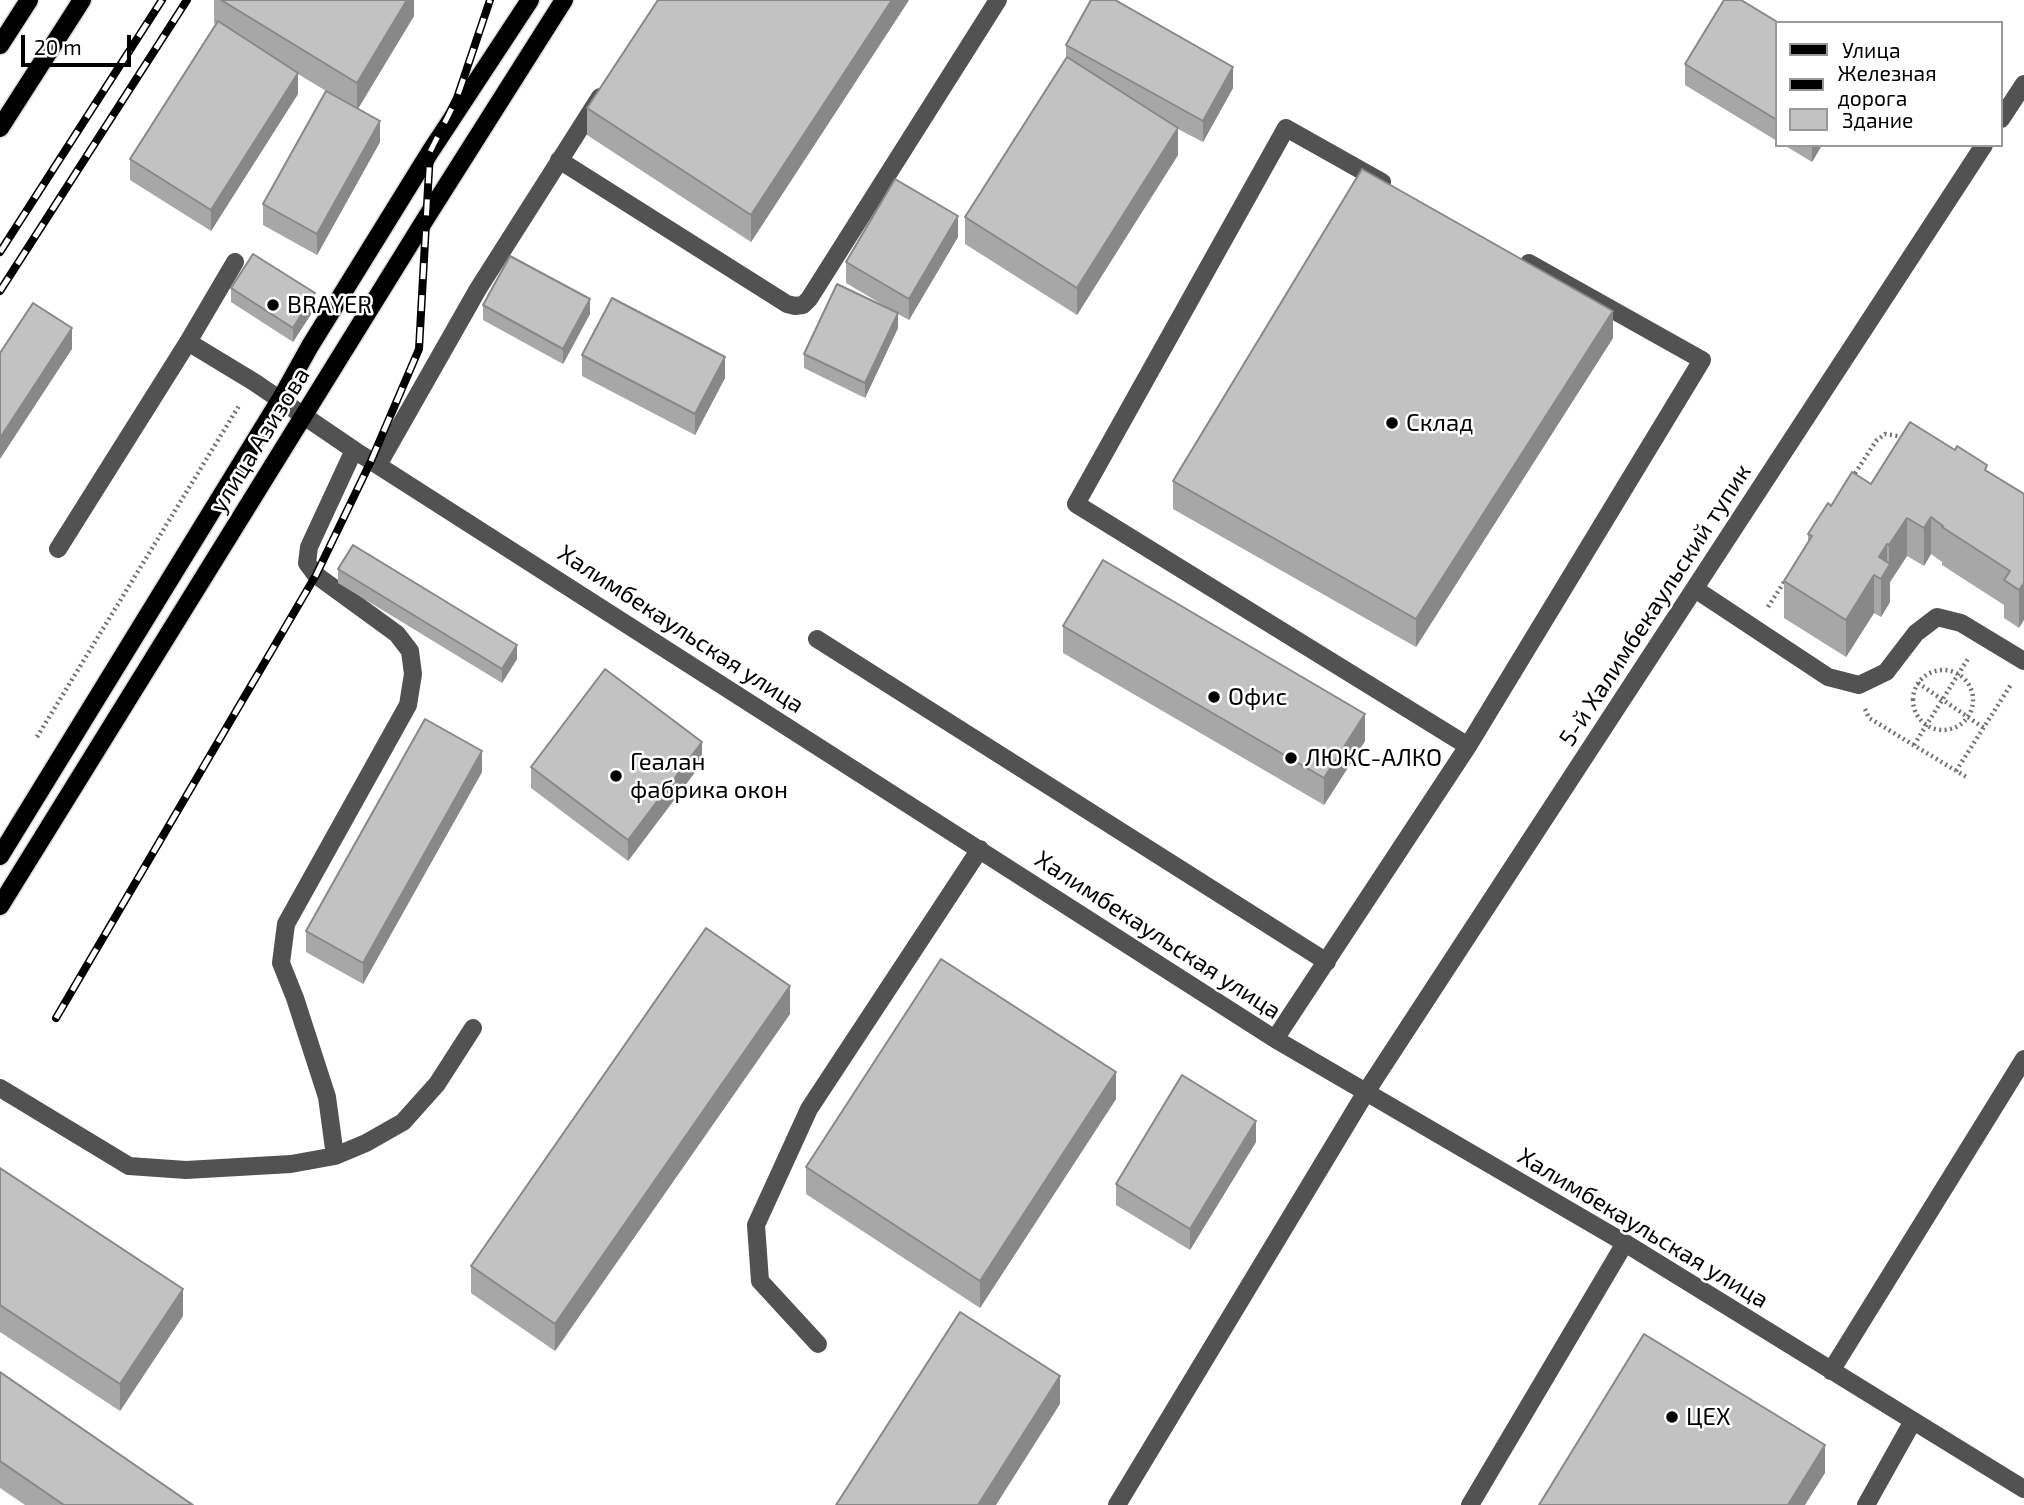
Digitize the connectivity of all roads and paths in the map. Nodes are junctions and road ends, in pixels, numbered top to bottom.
1 (29, 0) edge
2 (82, 0) edge
3 (530, 0) edge
4 (564, 0) edge
5 (998, 0) edge
6 (0, 45) edge
7 (611, 80) edge
8 (2024, 84) edge
9 (2003, 116) edge
10 (0, 128) edge
11 (1983, 147) edge
12 (559, 160) junction
13 (1396, 190) edge
14 (1518, 258) edge
15 (235, 262) dead end
16 (187, 342) junction
17 (254, 382) junction
18 (280, 400) junction
19 (303, 416) junction
20 (1912, 442) edge
21 (354, 450) junction
22 (378, 465) junction
23 (1845, 488) edge
24 (58, 550) dead end
25 (1792, 570) edge
26 (1695, 589) junction
27 (1755, 628) junction
28 (1981, 635) junction
29 (817, 639) dead end
30 (1891, 666) junction
31 (2021, 668) edge
32 (1959, 674) junction
33 (1918, 683) junction
34 (1859, 685) junction
35 (1943, 699) junction
36 (1968, 716) junction
37 (1927, 725) junction
38 (1984, 728) junction
39 (36, 739) dead end
40 (1914, 745) junction
41 (1468, 746) junction
42 (1956, 771) junction
43 (1968, 778) dead end
44 (980, 849) junction
45 (0, 856) edge
46 (0, 906) edge
47 (1327, 962) junction
48 (473, 1028) dead end
49 (1275, 1039) junction
50 (2024, 1059) edge
51 (0, 1088) edge
52 (1366, 1092) junction
53 (335, 1156) junction
54 (1625, 1243) junction
55 (818, 1344) dead end
56 (1831, 1371) junction
57 (1913, 1421) junction
58 (2024, 1489) edge
59 (1117, 1505) edge
60 (1470, 1505) edge
61 (1866, 1505) edge

1 - 6 main road
2 - 10 main road
3 - 18 main road, улица Азизова
4 - 19 main road, улица Азизова
5 - 12 street
7 - 12 street
8 - 9 street
11 - 26 street, 5-й Халимбекаульский тупик
12 - 22 street
13 - 41 street
14 - 41 street
15 - 16 street
16 - 17 street, Халимбекаульская улица
16 - 24 street
17 - 18 street, Халимбекаульская улица
17 - 39 path
18 - 19 street, Халимбекаульская улица
18 - 45 main road, улица Азизова
19 - 21 street, Халимбекаульская улица
19 - 46 main road, улица Азизова
20 - 23 path
21 - 22 street, Халимбекаульская улица
21 - 53 street
22 - 44 street, Халимбекаульская улица
25 - 27 path
26 - 27 street
26 - 52 street, 5-й Халимбекаульский тупик
27 - 34 street
28 - 30 street
28 - 31 street
28 - 32 path
29 - 47 street
30 - 33 path
30 - 34 street
31 - 38 path
32 - 33 path
32 - 35 path
32 - 36 path
33 - 35 path
33 - 37 path
34 - 40 path
35 - 36 path
35 - 37 path
36 - 37 path
36 - 38 path
37 - 40 path
38 - 42 path
40 - 42 path
41 - 47 street
42 - 43 path
44 - 49 street, Халимбекаульская улица
44 - 55 street
47 - 49 street
48 - 53 street
49 - 52 street, Халимбекаульская улица
50 - 56 street
51 - 53 street
52 - 54 street, Халимбекаульская улица
52 - 59 street, 5-й Халимбекаульский тупик
54 - 56 street, Халимбекаульская улица
54 - 60 street
56 - 57 street, Халимбекаульская улица
57 - 58 street, Халимбекаульская улица
57 - 61 street

